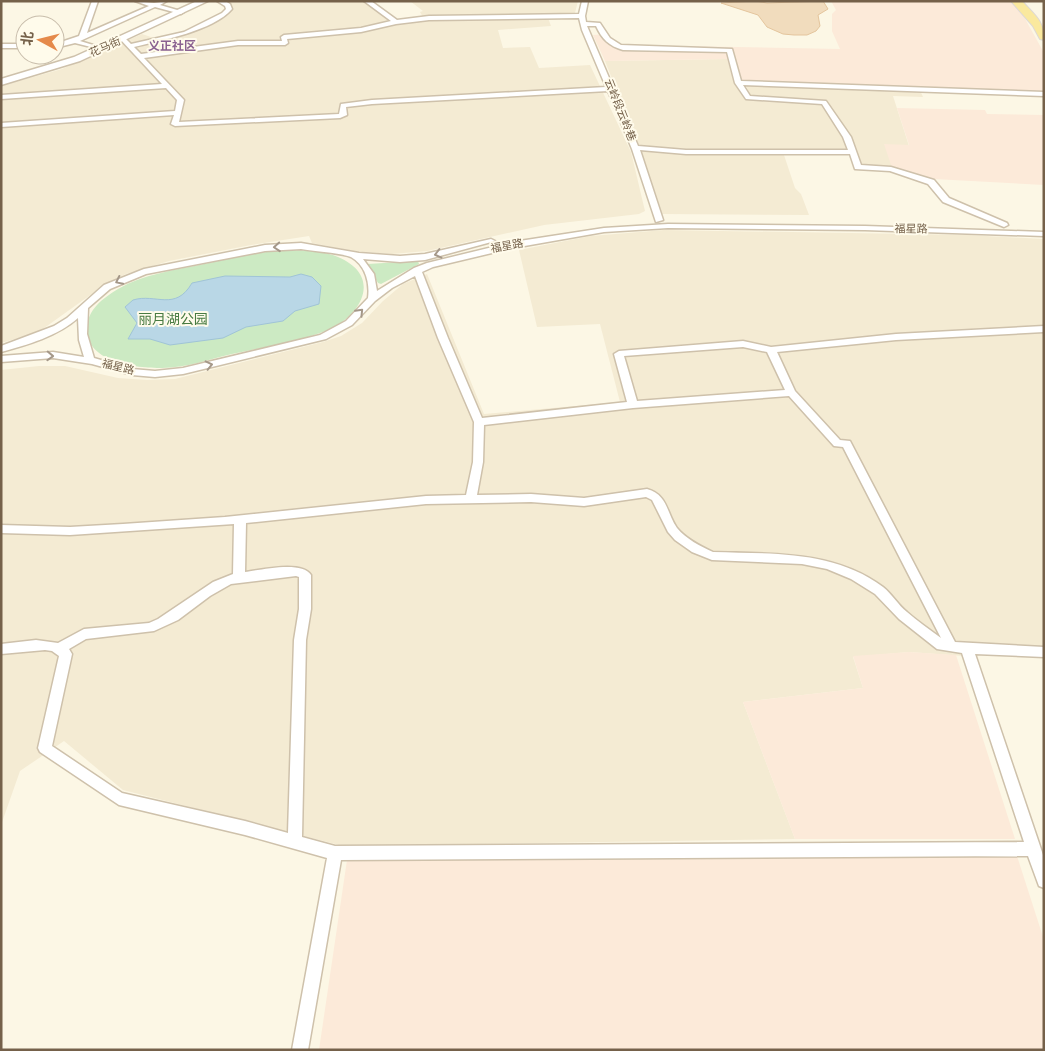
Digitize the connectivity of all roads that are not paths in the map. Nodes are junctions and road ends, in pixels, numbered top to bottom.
1 (95, 1) edge
2 (138, 1) edge
3 (164, 1) edge
4 (204, 1) edge
5 (220, 1) edge
6 (367, 1) edge
7 (585, 1) edge
8 (1016, 1) edge
9 (1024, 1) edge
10 (155, 5) junction
11 (181, 12) junction
12 (583, 20) junction
13 (396, 22) junction
14 (1044, 23) edge
15 (1044, 37) edge
16 (82, 38) junction
17 (123, 39) junction
18 (75, 41) junction
19 (65, 44) edge
20 (1, 46) edge
21 (15, 46) edge
22 (130, 46) junction
23 (101, 49) junction
24 (141, 56) junction
25 (1, 82) edge
26 (738, 83) junction
27 (166, 86) junction
28 (611, 89) junction
29 (1044, 94) edge
30 (1, 97) edge
31 (177, 114) junction
32 (1, 125) edge
33 (636, 148) junction
34 (852, 152) junction
35 (659, 220) junction
36 (1004, 225) junction
37 (1044, 227) edge
38 (1044, 234) edge
39 (352, 254) junction
40 (417, 270) junction
41 (372, 299) junction
42 (84, 307) junction
43 (1044, 329) edge
44 (1, 349) edge
45 (771, 350) junction
46 (1, 359) edge
47 (90, 360) junction
48 (791, 393) junction
49 (633, 405) junction
50 (480, 422) junction
51 (471, 498) junction
52 (240, 520) junction
53 (1, 528) edge
54 (238, 577) junction
55 (951, 646) junction
56 (1, 648) edge
57 (60, 648) junction
58 (967, 648) junction
59 (1044, 652) edge
60 (295, 842) junction
61 (1033, 849) junction
62 (335, 853) junction
63 (1044, 880) edge
64 (300, 1050) edge

1 - 16 street
2 - 10 street
3 - 10 street
4 - 11 street, 花马街
5 - 22 street
6 - 13 street
7 - 12 street
8 - 15 main road
9 - 14 main road
10 - 11 street
10 - 16 street
11 - 17 street, 花马街
12 - 13 street
12 - 26 street
12 - 28 street, 云岭段云岭巷
13 - 24 street
16 - 18 street
17 - 22 street
17 - 23 street, 花马街
18 - 19 street
18 - 23 street
20 - 21 street
22 - 24 street
23 - 25 street, 花马街
24 - 27 street
26 - 29 street
26 - 34 street
27 - 30 street
27 - 31 street
28 - 31 street
28 - 33 street, 云岭段云岭巷
31 - 32 street
33 - 34 street
33 - 35 street, 云岭段云岭巷
34 - 36 street
35 - 36 street, 福星路
35 -> 39 street, 福星路
36 - 37 street, 福星路
38 - 40 street, 福星路
39 - 41 street
39 -> 42 street, 福星路
40 - 41 street, 福星路
40 - 50 street
47 -> 41 street, 福星路
42 - 44 street, 福星路
42 - 47 street
43 - 45 street
45 - 48 street
45 - 49 street
46 -> 47 street, 福星路
48 - 49 street
48 - 55 street
49 - 50 street
50 - 51 street
51 - 52 street
51 - 55 street
52 - 53 street
52 - 54 street
54 - 57 street
54 - 60 street
55 - 58 street
56 - 57 street
57 - 60 street
58 - 59 street
58 - 61 street
60 - 62 street
61 - 62 street
61 - 63 street
62 - 64 street

